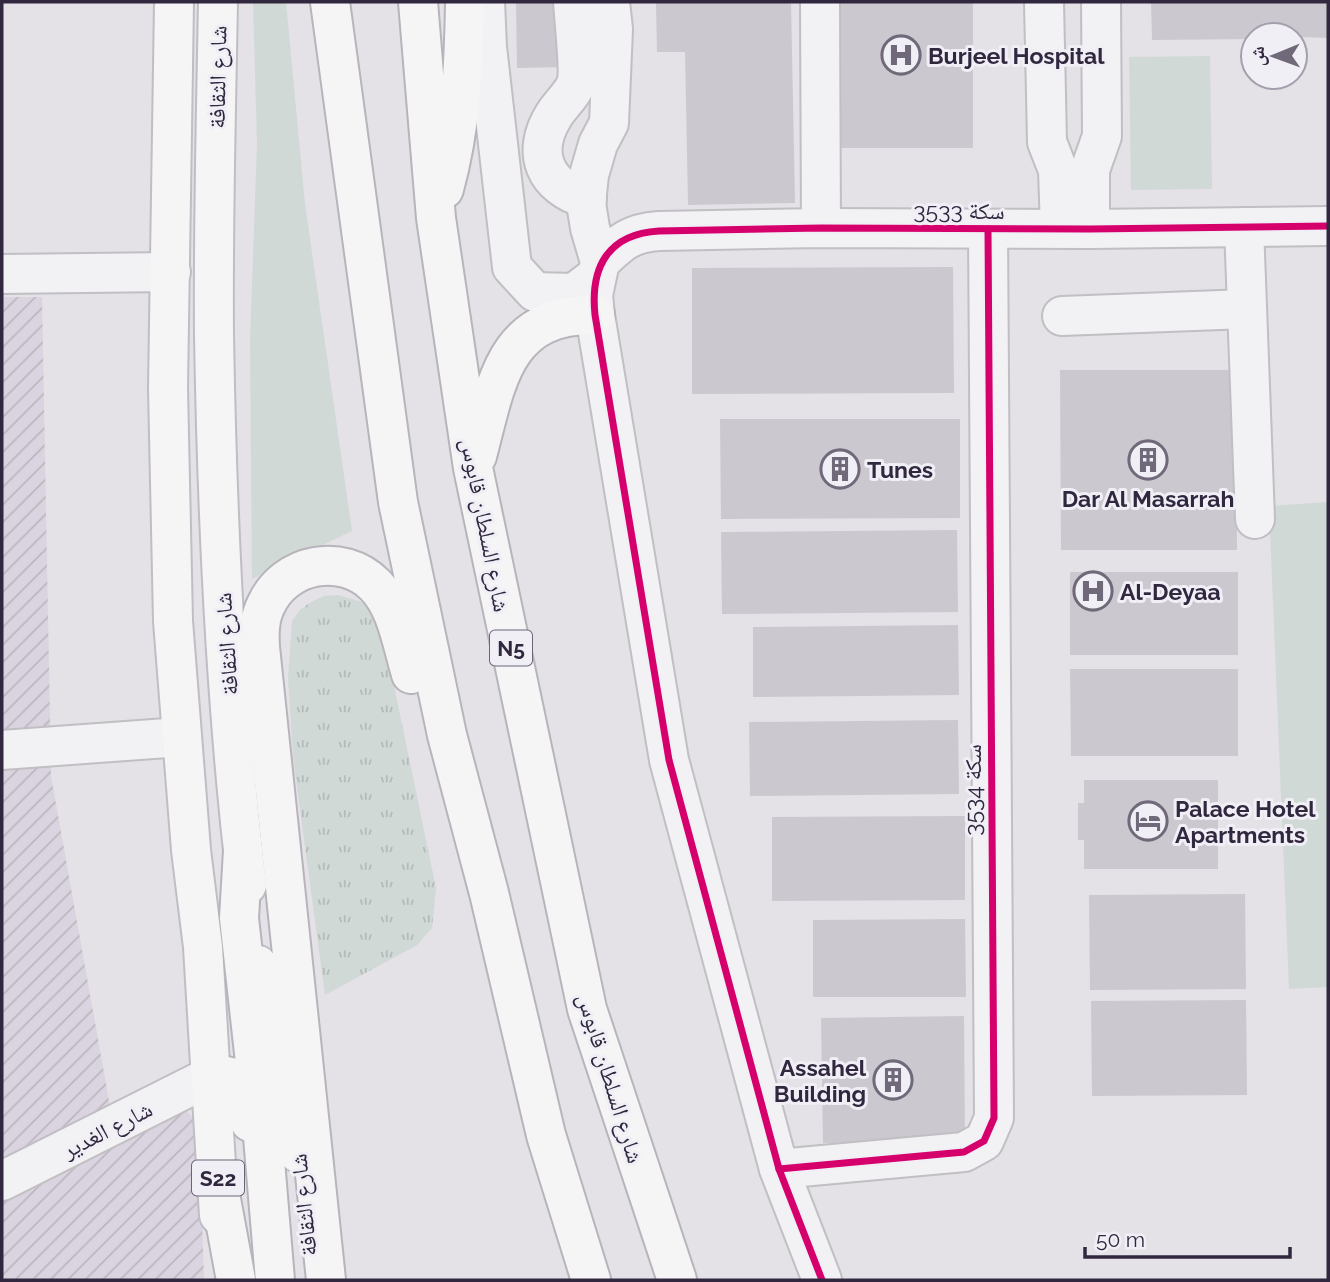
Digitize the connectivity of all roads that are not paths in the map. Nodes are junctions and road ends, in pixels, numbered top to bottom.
1 (174, 2) edge
2 (218, 2) edge
3 (330, 2) edge
4 (418, 2) edge
5 (465, 2) edge
6 (485, 2) edge
7 (573, 2) edge
8 (610, 2) edge
9 (820, 2) edge
10 (1044, 2) edge
11 (1101, 2) edge
12 (587, 199) junction
13 (436, 218) junction
14 (1244, 226) junction
15 (1328, 226) edge
16 (821, 228) junction
17 (988, 229) junction
18 (1075, 229) junction
19 (598, 269) junction
20 (171, 272) junction
21 (2, 274) edge
22 (1247, 309) junction
23 (595, 315) junction
24 (1062, 316) dead end
25 (474, 468) junction
26 (1255, 519) dead end
27 (447, 736) junction
28 (181, 737) junction
29 (2, 750) edge
30 (243, 851) junction
31 (211, 1076) junction
32 (779, 1169) junction
33 (2, 1181) edge
34 (218, 1183) junction
35 (272, 1232) junction
36 (221, 1280) edge
37 (236, 1280) edge
38 (275, 1280) edge
39 (310, 1280) edge
40 (326, 1280) edge
41 (591, 1280) edge
42 (677, 1280) edge
43 (822, 1280) edge

1 - 20 main road, شارع الثقافة
2 - 30 main road, شارع الثقافة
3 - 27 main road
4 - 13 main road, شارع السلطان قابوس / N5
5 - 13 main road
6 - 19 street, سكة 3533
7 - 12 street
8 - 12 street
9 - 16 street
10 - 18 street
11 - 18 street
12 - 19 street
13 - 25 main road, شارع السلطان قابوس / N5
14 - 15 street, سكة 3533
14 - 18 street, سكة 3533
14 - 22 street
16 - 17 street, سكة 3533
16 - 19 street, سكة 3533
17 - 18 street, سكة 3533
17 - 32 street, سكة 3534
19 - 23 street
20 - 21 street
20 - 28 main road, شارع الثقافة
22 - 24 street
22 - 26 street
23 - 25 main road
23 - 32 street
25 - 42 main road, شارع السلطان قابوس / N5
27 - 40 main road
27 - 41 main road
28 - 29 street
28 - 31 main road, شارع الثقافة
30 - 35 main road
30 - 39 main road, شارع الثقافة
31 - 33 street, شارع الغدير
31 - 34 main road, S22
31 - 35 main road
32 - 43 street
34 - 36 main road, S22
34 - 37 main road
35 - 38 main road

